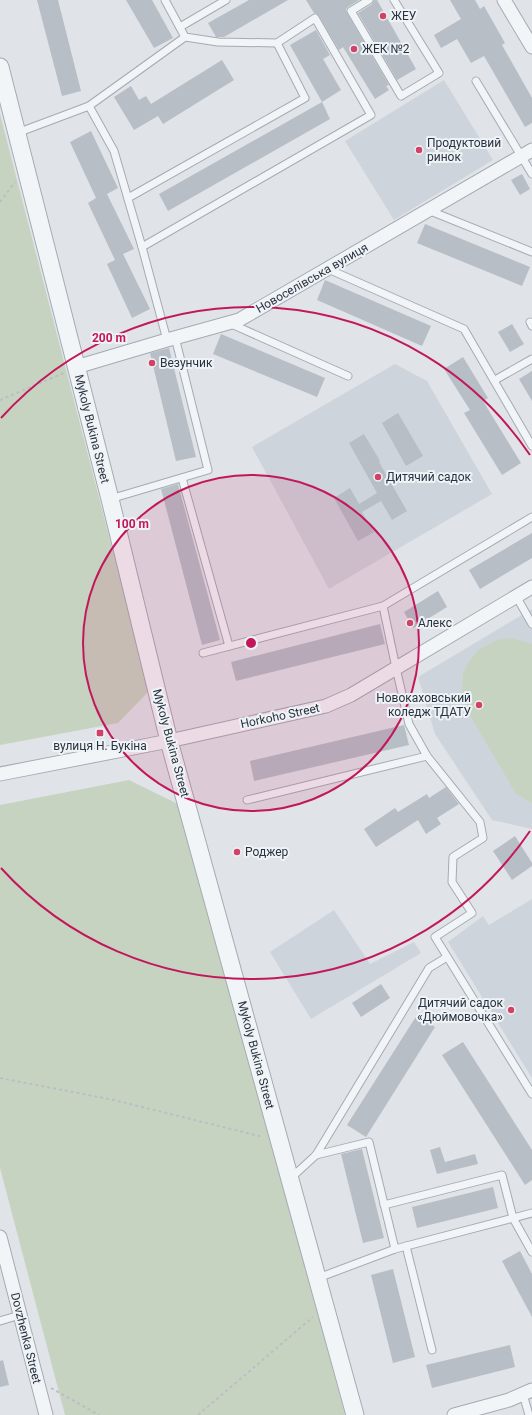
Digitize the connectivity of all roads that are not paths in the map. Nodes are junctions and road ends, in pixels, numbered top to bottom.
1 (165, 0) edge
2 (226, 0) edge
3 (370, 0) edge
4 (394, 0) edge
5 (504, 0) edge
6 (180, 27) junction
7 (185, 37) junction
8 (277, 43) junction
9 (532, 48) edge
10 (0, 67) edge
11 (476, 81) dead end
12 (89, 106) junction
13 (17, 133) junction
14 (527, 153) edge
15 (532, 174) edge
16 (128, 198) junction
17 (428, 210) junction
18 (142, 247) junction
19 (532, 252) edge
20 (328, 269) junction
21 (229, 323) junction
22 (171, 338) junction
23 (532, 359) edge
24 (76, 368) junction
25 (348, 376) dead end
26 (495, 380) junction
27 (532, 446) edge
28 (182, 478) junction
29 (110, 499) junction
30 (532, 517) edge
31 (532, 587) edge
32 (516, 596) junction
33 (383, 606) junction
34 (532, 624) edge
35 (229, 646) junction
36 (203, 653) dead end
37 (396, 668) junction
38 (169, 741) junction
39 (427, 756) junction
40 (0, 774) edge
41 (247, 800) dead end
42 (447, 957) junction
43 (532, 1094) edge
44 (316, 1155) junction
45 (290, 1178) junction
46 (384, 1205) junction
47 (532, 1213) edge
48 (513, 1218) junction
49 (0, 1237) edge
50 (406, 1246) junction
51 (395, 1249) junction
52 (532, 1252) edge
53 (318, 1278) junction
54 (20, 1315) junction
55 (0, 1321) edge
56 (432, 1350) dead end
57 (527, 1392) edge
58 (46, 1415) edge
59 (355, 1415) edge
60 (454, 1415) edge
61 (529, 1415) edge

1 - 6 lane
2 - 6 lane
3 - 4 lane
5 - 9 street
6 - 7 lane
7 - 8 lane
7 - 12 lane
8 - 16 lane
8 - 18 lane
10 - 13 street, Mykoly Bukina Street
11 - 14 lane
12 - 13 lane
12 - 16 lane
13 - 24 street, Mykoly Bukina Street
14 - 15 lane
14 - 17 street, Новоселівська вулиця
16 - 18 lane
17 - 19 lane
17 - 20 street, Новоселівська вулиця
18 - 22 lane
20 - 21 street, Новоселівська вулиця
20 - 26 lane
21 - 22 street, Новоселівська вулиця
21 - 25 lane
22 - 24 street, Новоселівська вулиця
22 - 28 lane
23 - 26 lane
24 - 29 street, Mykoly Bukina Street
26 - 27 lane
28 - 29 lane
28 - 35 lane
29 - 38 street, Mykoly Bukina Street
30 - 33 lane
31 - 32 street, Horkoho Street
32 - 34 lane
32 - 37 street, Horkoho Street
33 - 35 lane
33 - 37 lane
35 - 36 lane
37 - 38 street, Horkoho Street
37 - 39 lane
38 - 40 street, Horkoho Street
38 - 45 street, Mykoly Bukina Street
39 - 41 lane
39 - 42 lane
42 - 43 lane
42 - 44 lane
44 - 45 lane
44 - 46 lane
45 - 53 street, Mykoly Bukina Street
46 - 48 lane
46 - 51 lane
47 - 48 lane
48 - 50 lane
48 - 52 lane
49 - 54 street, Dovzhenka Street
50 - 51 lane
50 - 56 lane
51 - 53 lane
53 - 59 street, Mykoly Bukina Street
54 - 55 lane
54 - 58 street, Dovzhenka Street
57 - 60 street
57 - 61 lane

